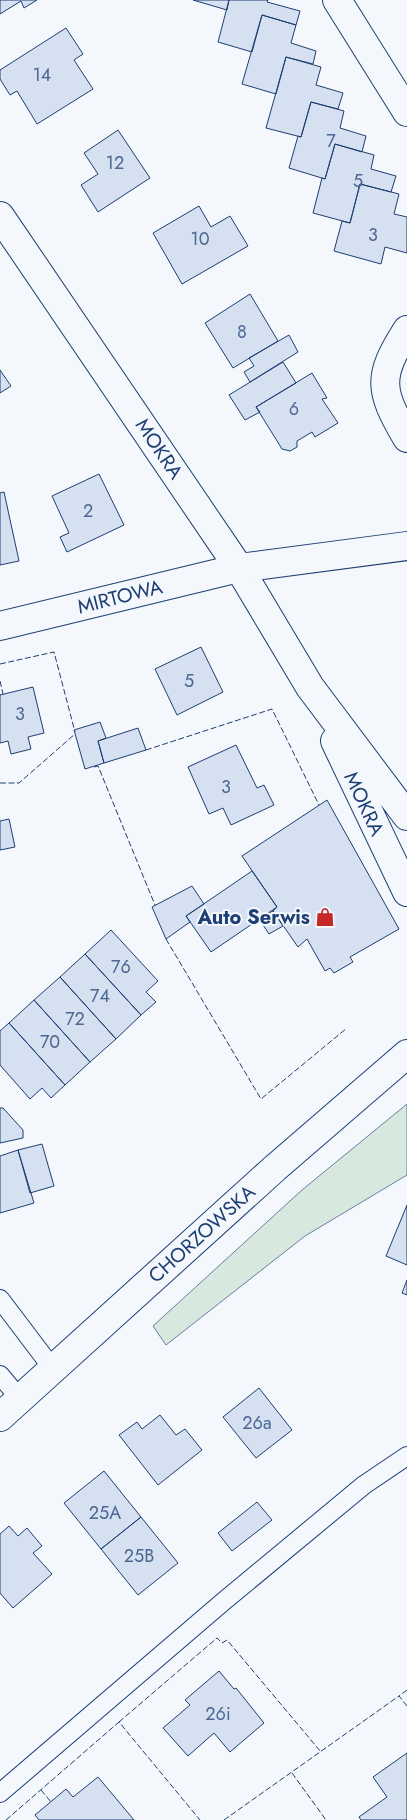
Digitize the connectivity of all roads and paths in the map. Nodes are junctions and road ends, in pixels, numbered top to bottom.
1 (337, 0) edge
2 (407, 112) edge
3 (0, 216) edge
4 (407, 330) edge
5 (407, 438) edge
6 (407, 546) edge
7 (239, 568) junction
8 (0, 626) edge
9 (310, 687) junction
10 (407, 816) edge
11 (407, 892) edge
12 (407, 1054) edge
13 (0, 1299) edge
14 (53, 1369) junction
15 (0, 1375) edge
16 (20, 1399) junction
17 (0, 1417) edge
18 (407, 1456) edge
19 (0, 1793) edge

1 - 2 street
3 - 7 street, MOKRA
4 - 5 street
6 - 7 street, MIRTOWA
7 - 8 street, MIRTOWA
7 - 9 street, MOKRA
9 - 10 street, MOKRA
9 - 11 street, MOKRA
12 - 14 street, CHORZOWSKA
13 - 14 lane
14 - 16 street, CHORZOWSKA
15 - 16 lane
16 - 17 street, CHORZOWSKA
18 - 19 lane

